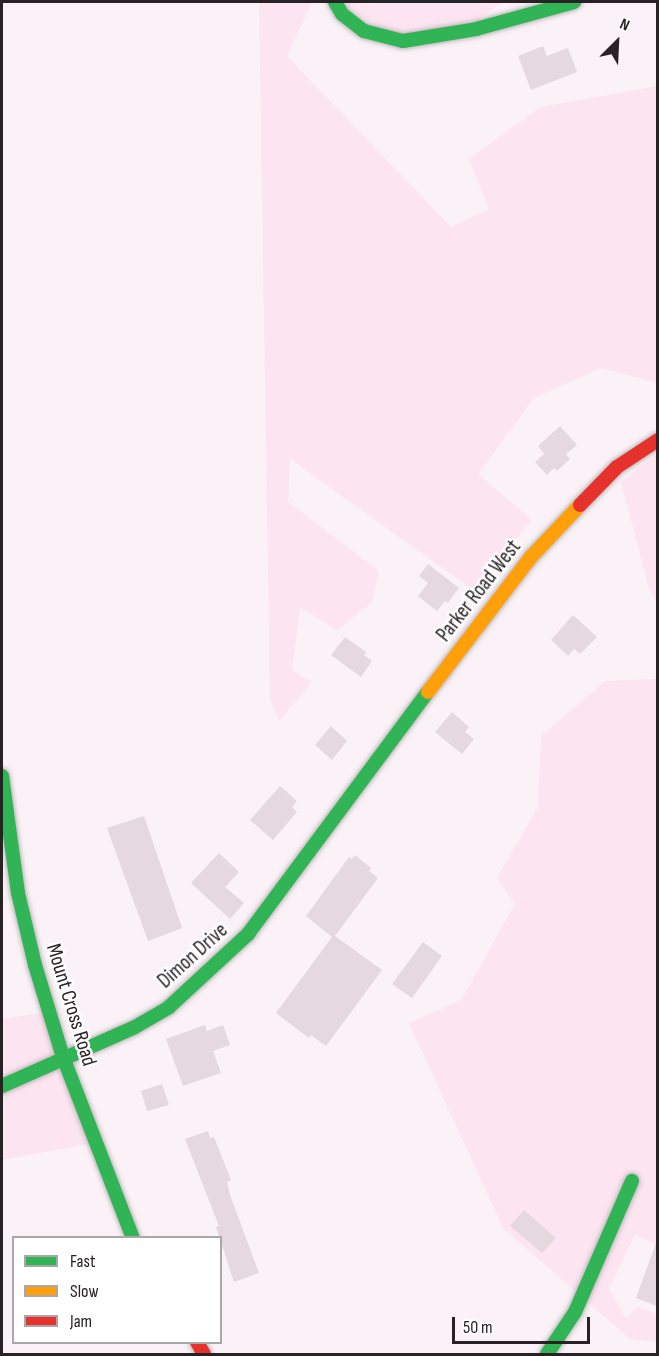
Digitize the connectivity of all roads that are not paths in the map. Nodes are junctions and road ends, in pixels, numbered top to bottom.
1 (335, 2) edge
2 (574, 2) edge
3 (657, 440) edge
4 (2, 776) edge
5 (356, 789) joint
6 (63, 1057) junction
7 (2, 1086) edge
8 (632, 1181) dead end
9 (133, 1236) edge
10 (547, 1354) edge

1 - 2 street
3 - 5 street, Parker Road West
4 - 6 street, Mount Cross Road
5 - 6 street, Dimon Drive
6 - 7 street, Dimon Drive
6 - 9 street, Mount Cross Road
8 - 10 street

